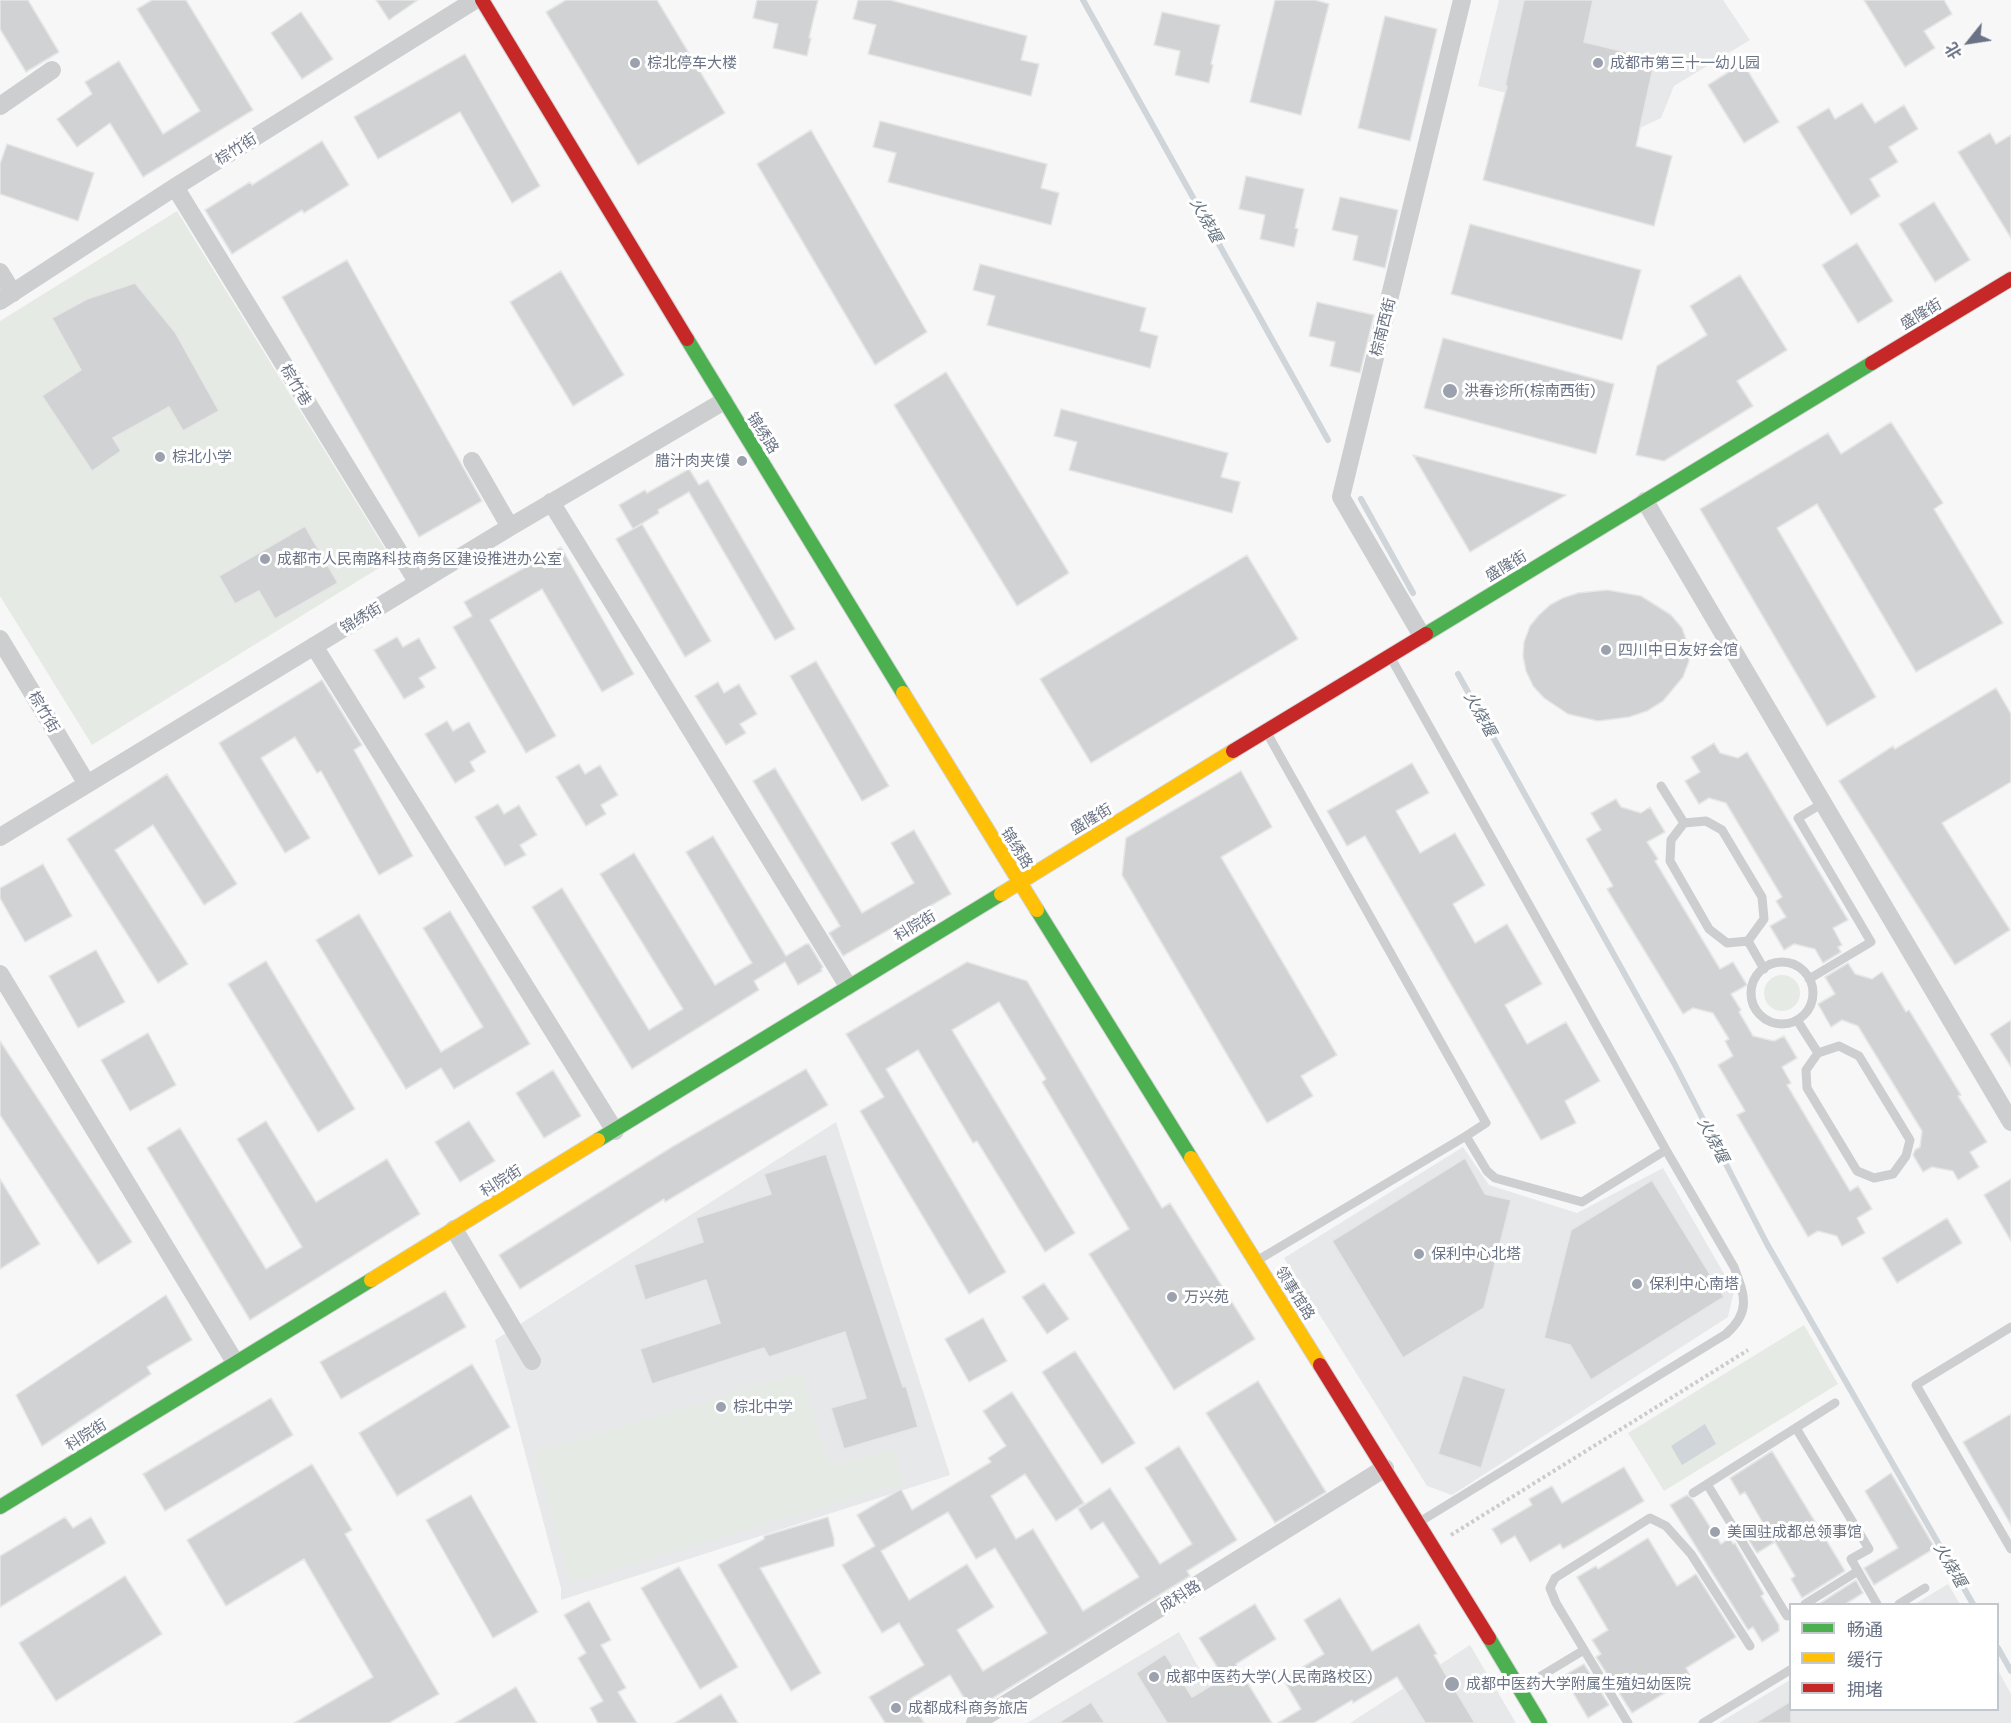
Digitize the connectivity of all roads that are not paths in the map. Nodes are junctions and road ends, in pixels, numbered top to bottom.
1 (475, 0) edge
2 (482, 0) edge
3 (1462, 0) edge
4 (52, 70) dead end
5 (0, 106) edge
6 (175, 187) junction
7 (0, 272) edge
8 (2011, 279) edge
9 (7, 297) edge
10 (723, 401) junction
11 (472, 461) dead end
12 (1645, 501) junction
13 (551, 502) junction
14 (510, 527) junction
15 (418, 583) junction
16 (1422, 636) junction
17 (0, 639) edge
18 (314, 646) junction
19 (1389, 656) junction
20 (1266, 731) junction
21 (87, 784) junction
22 (1661, 786) dead end
23 (1823, 803) junction
24 (1684, 823) junction
25 (0, 837) edge
26 (1019, 882) junction
27 (1748, 941) junction
28 (1764, 969) junction
29 (0, 974) edge
30 (1809, 979) junction
31 (848, 986) junction
32 (1797, 1020) junction
33 (1818, 1053) junction
34 (2011, 1122) edge
35 (615, 1131) junction
36 (1466, 1136) junction
37 (1666, 1150) junction
38 (454, 1230) junction
39 (1256, 1262) junction
40 (2011, 1327) edge
41 (532, 1361) dead end
42 (235, 1362) junction
43 (1835, 1403) dead end
44 (1796, 1428) junction
45 (1385, 1468) junction
46 (1707, 1484) junction
47 (1693, 1493) dead end
48 (0, 1507) edge
49 (1419, 1522) junction
50 (2011, 1549) edge
51 (1858, 1571) junction
52 (1925, 1588) dead end
53 (1808, 1603) edge
54 (1876, 1603) edge
55 (1902, 1603) edge
56 (1789, 1615) edge
57 (1750, 1646) dead end
58 (1584, 1650) junction
59 (1789, 1671) edge
60 (1519, 1689) junction
61 (975, 1723) edge
62 (1540, 1723) edge
63 (1628, 1723) edge
64 (1703, 1723) edge

1 - 6 street, 棕竹街
2 - 10 street, 锦绣路
3 - 16 street, 棕南西街
4 - 5 street
6 - 9 street, 棕竹街
6 - 15 street, 棕竹巷
7 - 9 street
8 - 12 street, 盛隆街
10 - 13 street, 锦绣街
10 - 26 street, 锦绣路
11 - 14 street
12 - 16 street, 盛隆街
12 - 23 street
13 - 14 street, 锦绣街
13 - 31 street
14 - 15 street, 锦绣街
15 - 18 street, 锦绣街
16 - 19 street, 盛隆街
17 - 21 street, 棕竹街
18 - 21 street, 锦绣街
18 - 35 street
19 - 20 street, 盛隆街
19 - 37 lane
20 - 26 street, 盛隆街
20 - 36 lane
21 - 25 street, 锦绣街
22 - 24 lane
23 - 30 lane
23 - 34 street
24 - 27 lane
24 - 27 lane
26 - 31 street, 科院街
26 - 39 street, 领事馆路
27 - 28 lane
28 - 30 lane
28 - 32 lane
29 - 42 street
30 - 32 lane
31 - 35 street, 科院街
32 - 33 lane
33 - 33 lane
35 - 38 street, 科院街
36 - 37 lane
36 - 39 lane
37 - 49 lane
38 - 41 street
38 - 42 street, 科院街
39 - 45 street, 领事馆路
40 - 50 lane
42 - 48 street, 科院街
43 - 44 lane
44 - 46 lane
44 - 51 lane
45 - 49 street, 领事馆路
45 - 61 street, 成科路
46 - 47 lane
46 - 56 lane
49 - 60 street, 领事馆路
51 - 53 lane
51 - 54 lane
52 - 55 lane
57 - 58 lane
58 - 60 lane
58 - 63 lane
59 - 64 lane
60 - 62 street, 领事馆路

